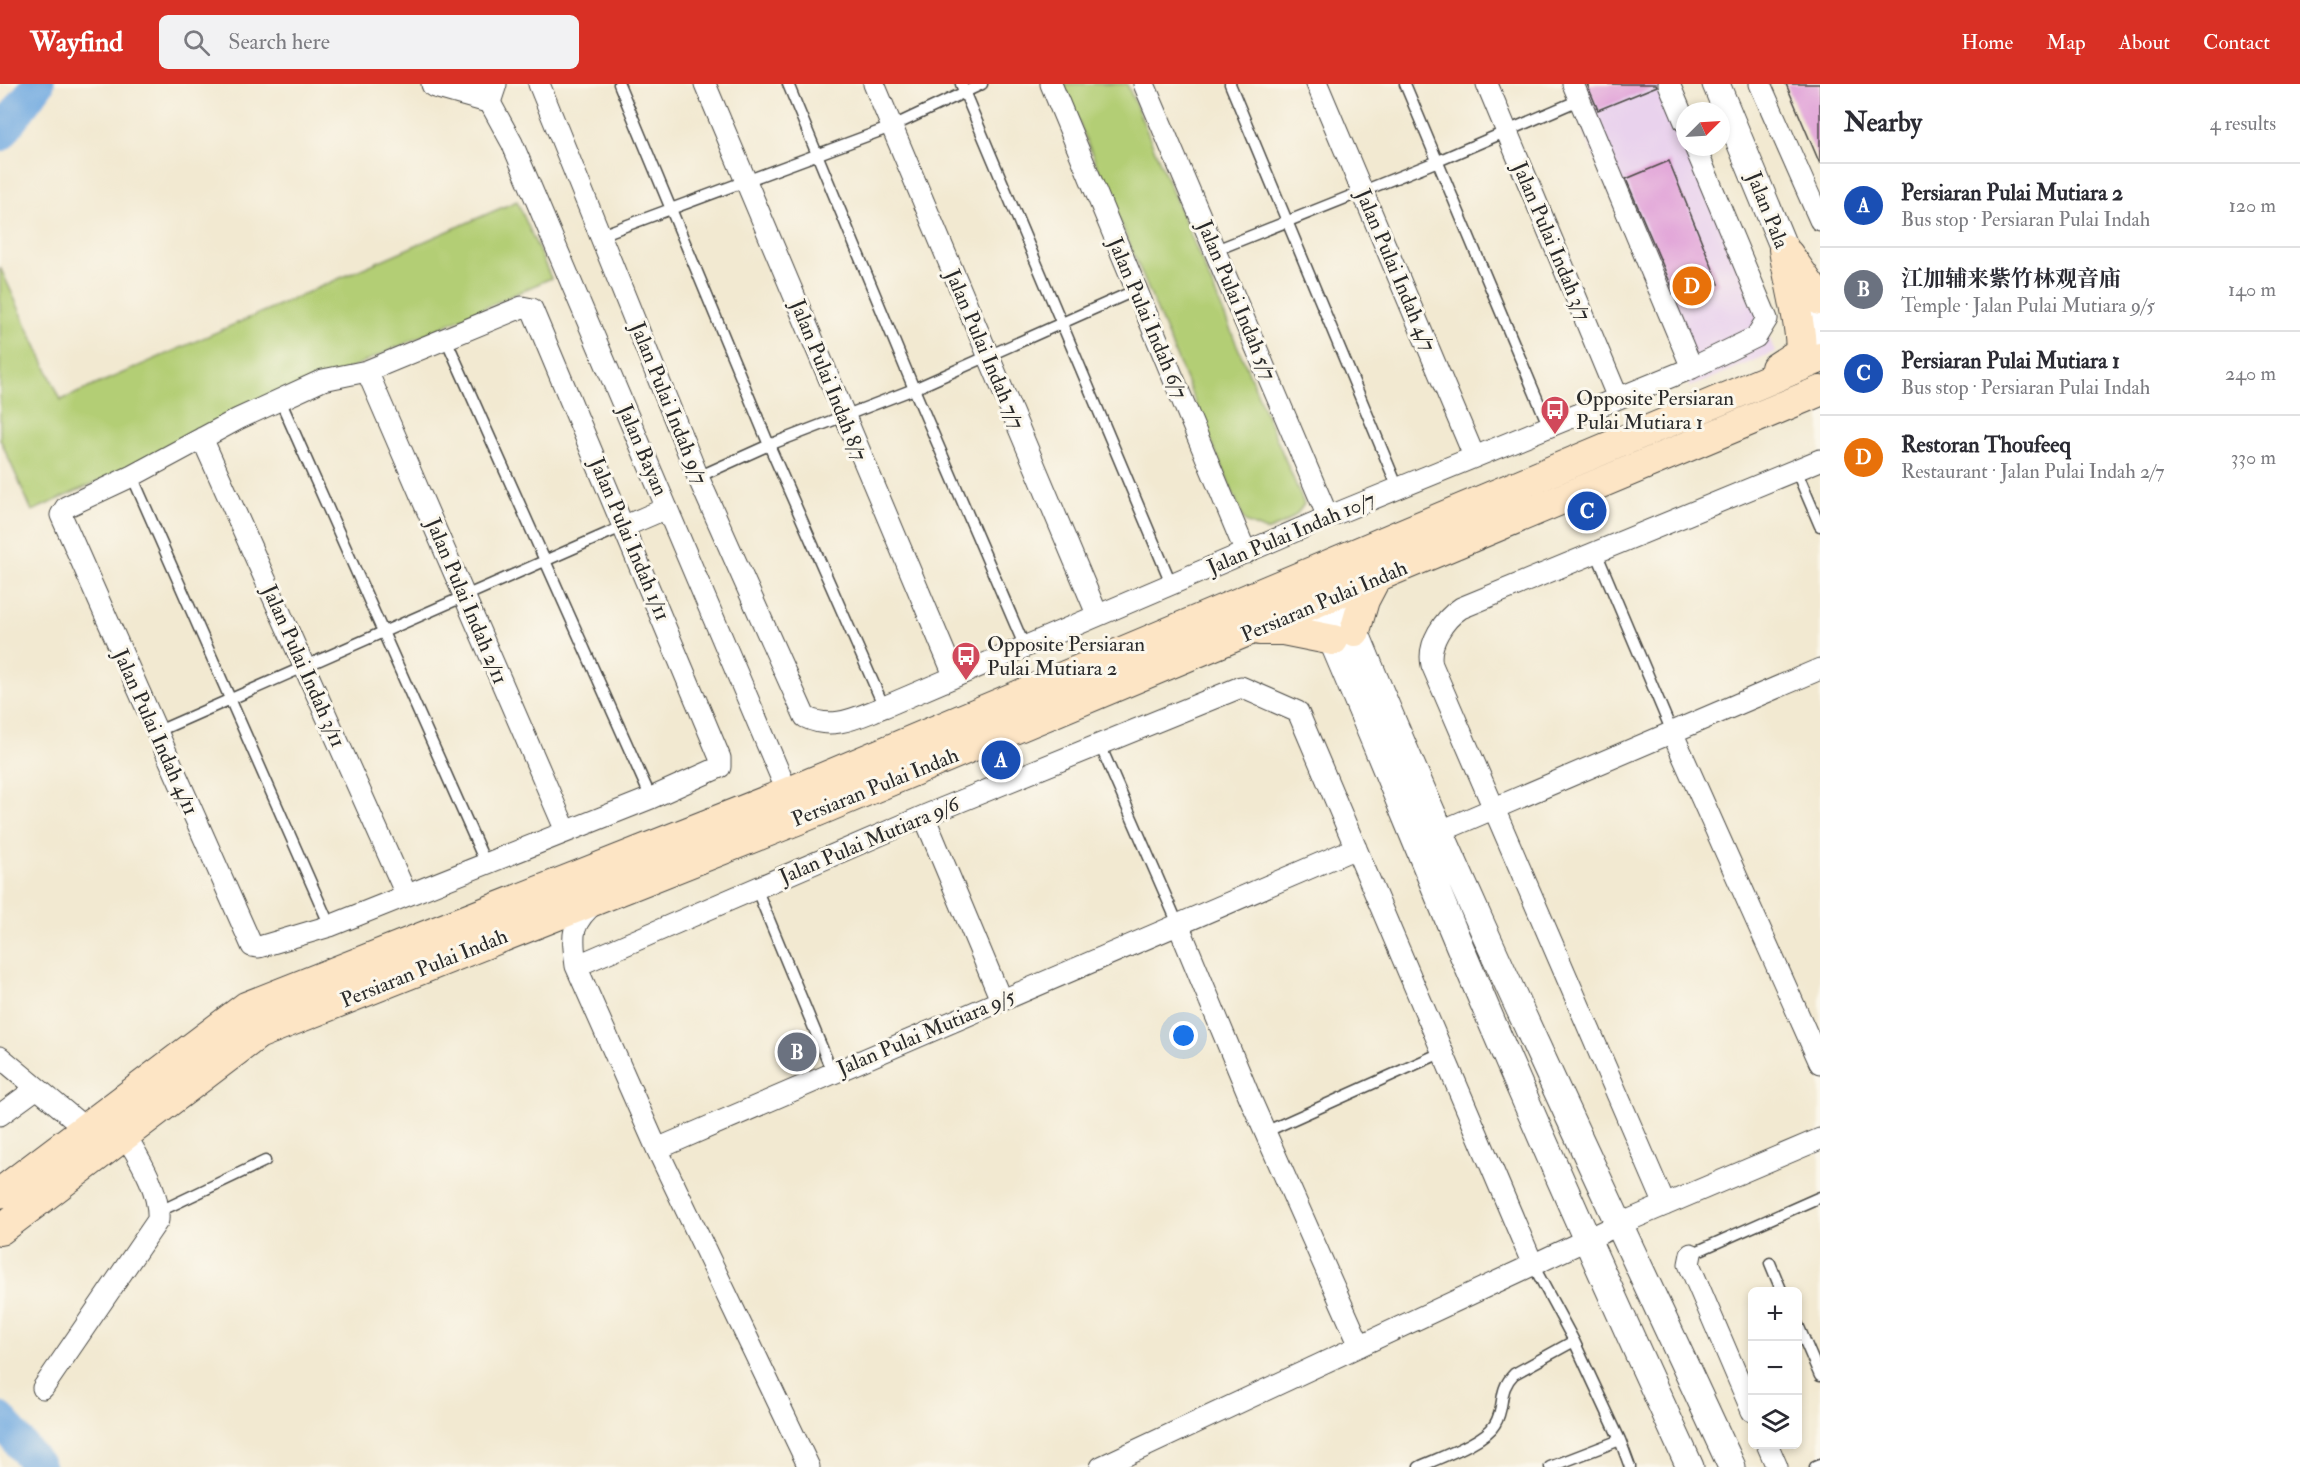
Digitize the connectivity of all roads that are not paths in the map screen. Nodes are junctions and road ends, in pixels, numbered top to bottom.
1 (435, 84) edge
2 (619, 84) edge
3 (705, 84) edge
4 (788, 84) edge
5 (874, 84) edge
6 (982, 84) edge
7 (1051, 84) edge
8 (1144, 84) edge
9 (1230, 84) edge
10 (1317, 84) edge
11 (1405, 84) edge
12 (1487, 84) edge
13 (1669, 84) edge
14 (1716, 84) edge
15 (1760, 84) edge
16 (539, 86) edge
17 (962, 88) edge
18 (490, 92) edge
19 (1576, 92) edge
20 (1677, 102) edge
21 (891, 127) junction
22 (1506, 129) junction
23 (816, 154) junction
24 (1699, 156) edge
25 (1438, 161) junction
26 (747, 181) junction
27 (1363, 190) junction
28 (673, 208) junction
29 (1820, 220) edge
30 (1288, 222) junction
31 (601, 234) junction
32 (1784, 249) junction
33 (1216, 250) junction
34 (1136, 290) junction
35 (1820, 300) edge
36 (1063, 325) junction
37 (1820, 335) edge
38 (446, 339) junction
39 (989, 357) junction
40 (1820, 357) edge
41 (1692, 368) junction
42 (367, 371) junction
43 (914, 389) junction
44 (1820, 391) edge
45 (1732, 395) junction
46 (1618, 398) junction
47 (280, 400) junction
48 (844, 417) junction
49 (1549, 427) junction
50 (202, 438) junction
51 (768, 445) junction
52 (1474, 456) junction
53 (1820, 460) edge
54 (1796, 470) junction
55 (132, 476) junction
56 (698, 477) junction
57 (1398, 488) junction
58 (667, 508) junction
59 (1328, 517) junction
60 (625, 526) junction
61 (1820, 526) edge
62 (1596, 552) junction
63 (1245, 553) junction
64 (543, 561) junction
65 (1316, 570) junction
66 (1375, 579) junction
67 (1172, 583) junction
68 (465, 596) junction
69 (1328, 599) junction
70 (1097, 614) junction
71 (1254, 630) junction
72 (384, 632) junction
73 (1344, 636) junction
74 (1024, 645) junction
75 (305, 667) junction
76 (1820, 669) edge
77 (954, 675) junction
78 (231, 700) junction
79 (884, 707) junction
80 (805, 717) joint
81 (156, 732) junction
82 (1672, 732) junction
83 (1100, 745) junction
84 (651, 798) junction
85 (793, 806) junction
86 (1495, 809) junction
87 (924, 816) junction
88 (566, 831) junction
89 (1439, 832) junction
90 (1356, 848) junction
91 (486, 864) junction
92 (756, 888) junction
93 (406, 894) junction
94 (604, 896) junction
95 (1178, 924) junction
96 (330, 926) junction
97 (576, 966) junction
98 (1000, 1000) junction
99 (1443, 1052) junction
100 (0, 1057) edge
101 (1820, 1063) edge
102 (832, 1072) junction
103 (37, 1088) junction
104 (186, 1088) junction
105 (0, 1115) edge
106 (85, 1128) junction
107 (1265, 1132) junction
108 (126, 1136) junction
109 (1820, 1139) edge
110 (657, 1149) junction
111 (265, 1161) dead end
112 (0, 1193) edge
113 (1820, 1197) edge
114 (1665, 1205) junction
115 (158, 1212) junction
116 (10, 1222) edge
117 (1620, 1224) junction
118 (1587, 1240) junction
119 (1691, 1254) joint
120 (1770, 1263) dead end
121 (1533, 1265) junction
122 (1780, 1287) edge
123 (1802, 1336) edge
124 (1574, 1341) junction
125 (1360, 1346) junction
126 (1820, 1376) edge
127 (43, 1388) dead end
128 (1748, 1402) edge
129 (1620, 1440) junction
130 (1769, 1449) edge
131 (1820, 1465) edge
132 (1554, 1466) edge
133 (809, 1467) edge
134 (1101, 1467) edge
135 (1419, 1467) edge
136 (1630, 1467) edge
137 (1690, 1467) edge
138 (1732, 1467) edge
139 (1777, 1467) edge
140 (1815, 1467) edge

1 - 18 street
2 - 28 lane
3 - 26 street, Jalan Pulai Indah 8/7
4 - 23 lane
5 - 21 street, Jalan Pulai Indah 7/7
6 - 17 lane
7 - 34 street, Jalan Pulai Indah 6/7
8 - 33 street, Jalan Pulai Indah 5/7
9 - 30 lane
10 - 27 street, Jalan Pulai Indah 4/7
11 - 25 lane
12 - 22 street, Jalan Pulai Indah 3/7
13 - 20 street
14 - 32 street, Jalan Pala
15 - 29 street
16 - 31 street, Jalan Pulai Indah 9/7
17 - 21 lane
17 - 36 lane
18 - 58 street, Jalan Bayan
19 - 22 lane
19 - 41 street
21 - 23 lane
21 - 39 street, Jalan Pulai Indah 7/7
22 - 25 lane
22 - 46 street, Jalan Pulai Indah 3/7
23 - 26 lane
23 - 43 lane
24 - 41 street, Jalan Pulai Indah 10/7
25 - 27 lane
25 - 49 lane
26 - 28 lane
26 - 48 street, Jalan Pulai Indah 8/7
27 - 30 lane
27 - 52 street, Jalan Pulai Indah 4/7
28 - 31 lane
28 - 51 lane
30 - 33 lane
30 - 57 lane
31 - 56 street, Jalan Pulai Indah 9/7
32 - 35 main road
32 - 37 street, Jalan Pala
32 - 45 main road
33 - 59 street, Jalan Pulai Indah 5/7
34 - 36 lane
34 - 63 street, Jalan Pulai Indah 6/7
36 - 39 lane
36 - 67 lane
38 - 42 street
38 - 60 street, Jalan Pulai Indah 1/11
38 - 64 lane
39 - 43 lane
39 - 70 street, Jalan Pulai Indah 7/7
40 - 45 main road, Persiaran Pulai Indah
41 - 46 street, Jalan Pulai Indah 10/7
42 - 47 street
42 - 68 street, Jalan Pulai Indah 2/11
43 - 48 lane
43 - 74 lane
44 - 66 main road, Persiaran Pulai Indah
45 - 65 main road, Persiaran Pulai Indah
46 - 49 street, Jalan Pulai Indah 10/7
47 - 50 street
47 - 72 lane
48 - 51 lane
48 - 77 street, Jalan Pulai Indah 8/7
49 - 52 street, Jalan Pulai Indah 10/7
50 - 55 street
50 - 75 street, Jalan Pulai Indah 3/11
51 - 56 lane
51 - 79 lane
52 - 57 street, Jalan Pulai Indah 10/7
53 - 54 street
54 - 61 lane
54 - 62 street
55 - 78 lane
55 - 81 street, Jalan Pulai Indah 4/11
56 - 80 street, Jalan Pulai Indah 9/7
57 - 59 street, Jalan Pulai Indah 10/7
58 - 60 street
58 - 85 street, Jalan Bayan
59 - 63 street, Jalan Pulai Indah 10/7
60 - 64 lane
60 - 84 street, Jalan Pulai Indah 1/11
62 - 82 lane
62 - 86 street
63 - 67 street, Jalan Pulai Indah 10/7
64 - 68 lane
64 - 84 lane
65 - 69 street
65 - 85 main road, Persiaran Pulai Indah
66 - 69 main road, Persiaran Pulai Indah
66 - 73 main road
67 - 70 street, Jalan Pulai Indah 10/7
68 - 72 lane
68 - 88 street, Jalan Pulai Indah 2/11
69 - 71 main road, Persiaran Pulai Indah
69 - 73 street
70 - 74 street, Jalan Pulai Indah 10/7
71 - 73 main road
71 - 85 main road, Persiaran Pulai Indah
72 - 75 lane
72 - 91 lane
73 - 89 street
73 - 118 street
74 - 77 street, Jalan Pulai Indah 10/7
75 - 78 lane
75 - 93 street, Jalan Pulai Indah 3/11
76 - 82 street
77 - 79 street, Jalan Pulai Indah 10/7
78 - 81 lane
78 - 96 lane
79 - 80 street, Jalan Pulai Indah 10/7
81 - 96 street, Jalan Pulai Indah 4/11
82 - 86 street
82 - 101 street
83 - 87 street, Jalan Pulai Mutiara 9/6
83 - 90 street, Jalan Pulai Mutiara 9/6
83 - 95 lane
84 - 88 street
85 - 94 main road, Persiaran Pulai Indah
85 - 106 main road, Persiaran Pulai Indah
86 - 89 street
86 - 114 street
87 - 92 street, Jalan Pulai Mutiara 9/6
87 - 98 street
88 - 91 street
89 - 117 street
90 - 95 street, Jalan Pulai Mutiara 9/5
90 - 99 street
91 - 93 street
92 - 97 street, Jalan Pulai Mutiara 9/6
92 - 102 lane
93 - 96 street
94 - 97 street
94 - 104 main road, Persiaran Pulai Indah
95 - 98 street, Jalan Pulai Mutiara 9/5
95 - 107 street
97 - 110 street
98 - 102 street, Jalan Pulai Mutiara 9/5
99 - 107 lane
99 - 121 street
100 - 103 street
102 - 110 street, Jalan Pulai Mutiara 9/5
103 - 105 street
103 - 106 street
104 - 106 main road
104 - 108 main road, Persiaran Pulai Indah
106 - 112 main road, Persiaran Pulai Indah
106 - 116 main road
107 - 125 street
108 - 115 street
108 - 116 main road, Persiaran Pulai Indah
109 - 114 street
110 - 133 street
111 - 115 lane
113 - 119 lane
114 - 117 street
115 - 127 street
117 - 118 street
117 - 138 street
118 - 121 street
118 - 137 street
119 - 128 street
120 - 122 lane
121 - 124 lane
121 - 125 street
123 - 126 lane
124 - 129 lane
124 - 135 lane
125 - 134 street
129 - 132 lane
129 - 136 lane
130 - 139 street
131 - 140 lane

